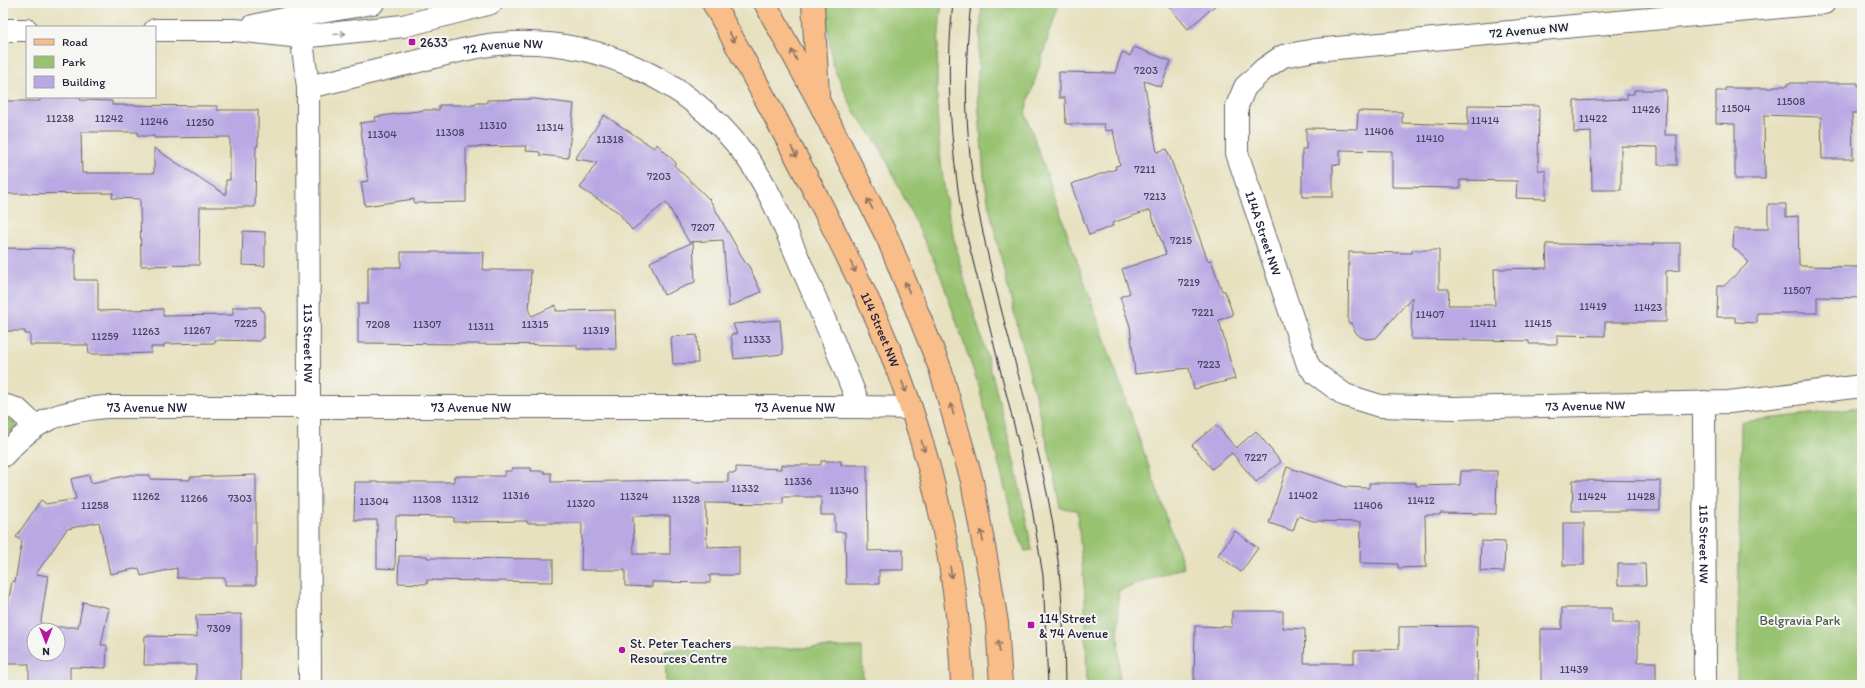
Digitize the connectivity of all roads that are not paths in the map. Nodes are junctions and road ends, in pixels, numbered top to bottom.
1 (373, 3) edge
2 (714, 3) edge
3 (766, 3) edge
4 (813, 3) edge
5 (1824, 3) edge
6 (487, 4) edge
7 (297, 10) edge
8 (3, 30) edge
9 (26, 30) edge
10 (156, 30) edge
11 (235, 30) junction
12 (301, 37) junction
13 (308, 87) junction
14 (1245, 87) joint
15 (819, 102) junction
16 (1316, 374) joint
17 (1862, 386) edge
18 (1704, 402) junction
19 (3, 405) edge
20 (308, 407) junction
21 (860, 407) junction
22 (911, 408) junction
23 (35, 426) junction
24 (3, 456) edge
25 (310, 685) edge
26 (962, 685) edge
27 (1001, 685) edge
28 (1705, 685) edge

1 - 7 street
2 -> 22 main road, 114 Street NW
15 -> 3 main road
4 - 15 main road
5 - 14 street, 72 Avenue NW
12 -> 6 street
7 - 11 street
7 - 12 street, 113 Street NW
8 - 9 street
10 - 11 street
11 - 12 street
12 - 13 street, 113 Street NW
13 - 20 street, 113 Street NW
13 - 21 street, 72 Avenue NW
14 - 16 street, 114A Street NW
27 -> 15 main road
16 - 18 street, 73 Avenue NW
17 - 18 street, 73 Avenue NW
18 - 28 street, 115 Street NW
19 - 23 street
20 - 21 street, 73 Avenue NW
20 - 23 street, 73 Avenue NW
20 - 25 street, 113 Street NW
21 - 22 street, 73 Avenue NW
22 -> 26 main road, 114 Street NW
23 - 24 street, 73 Avenue NW

